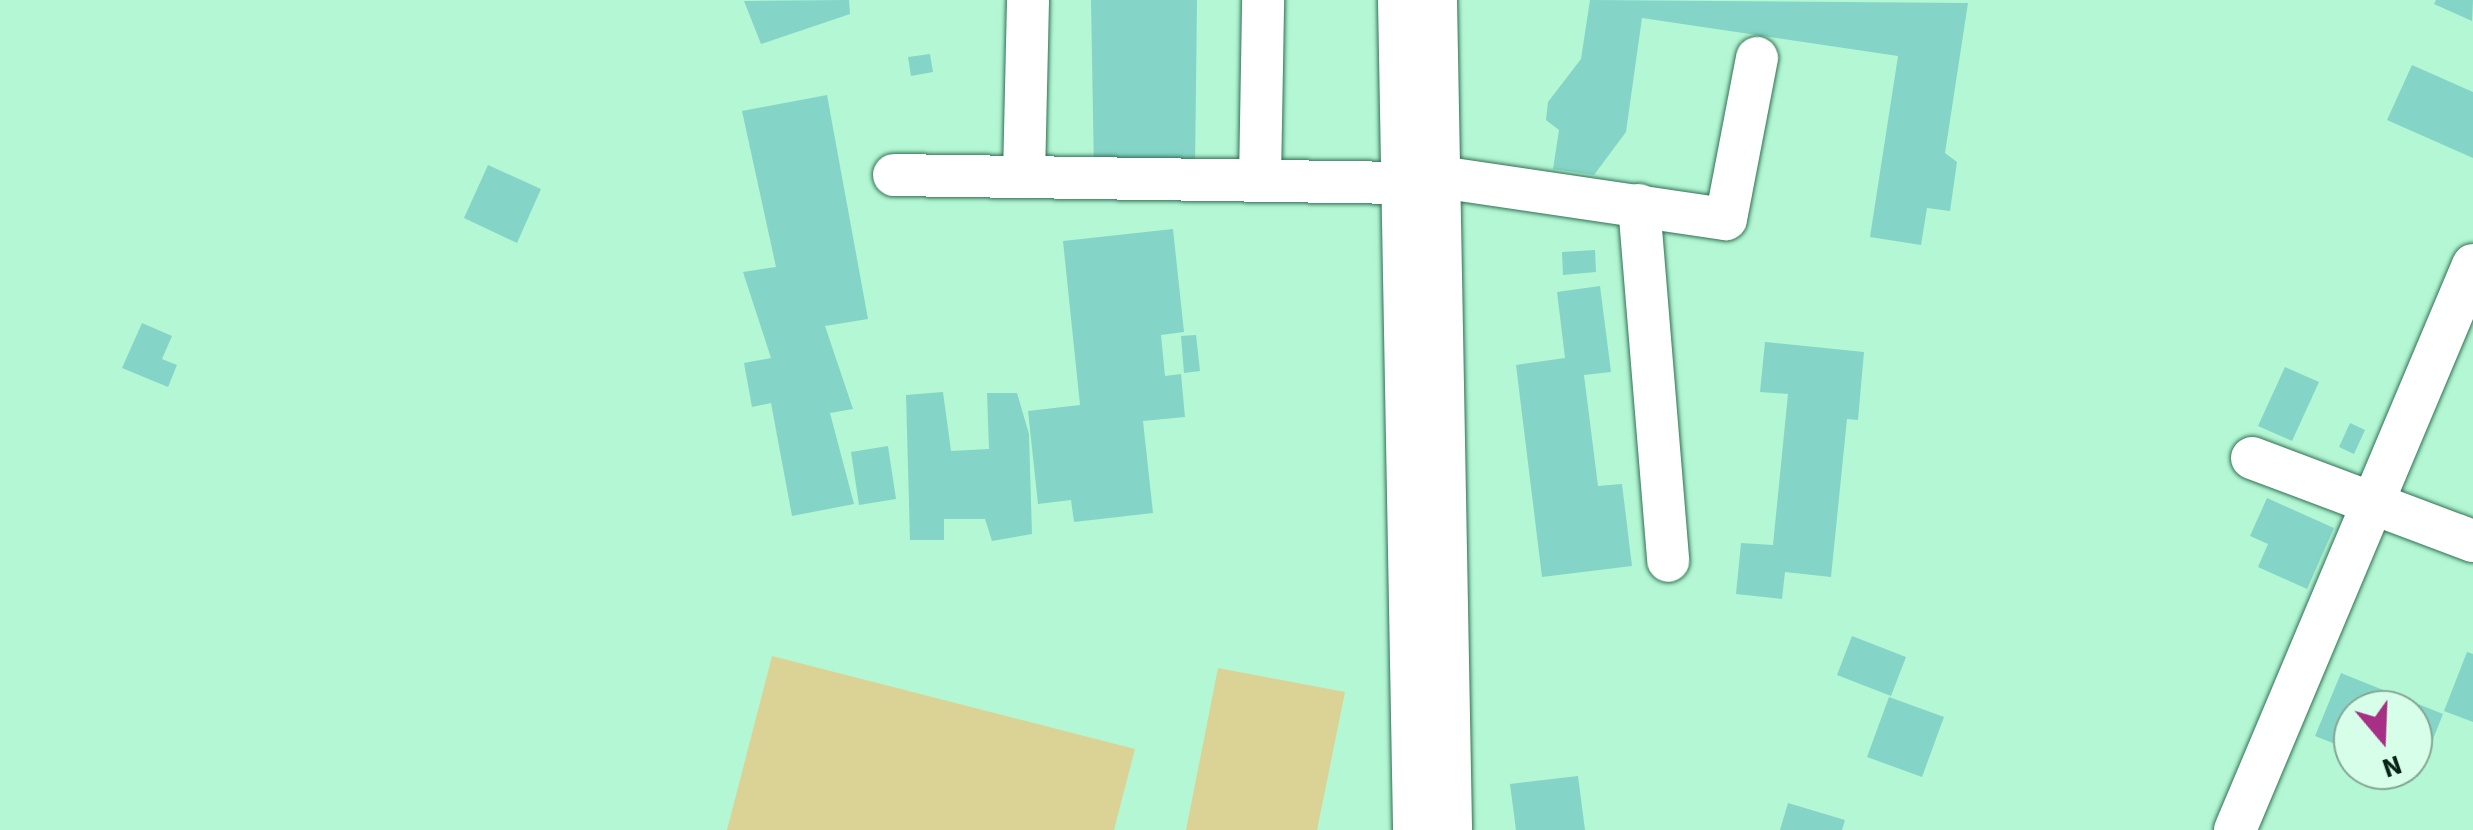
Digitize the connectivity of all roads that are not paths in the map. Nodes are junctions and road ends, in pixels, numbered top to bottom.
1 (1028, 0) edge
2 (1264, 0) edge
3 (1399, 0) edge
4 (1436, 0) edge
5 (1758, 58) dead end
6 (894, 174) dead end
7 (1024, 176) junction
8 (1414, 176) junction
9 (1260, 180) junction
10 (1639, 205) junction
11 (2473, 265) edge
12 (2252, 458) dead end
13 (2373, 503) junction
14 (2473, 541) edge
15 (1668, 561) dead end
16 (1414, 830) edge
17 (1451, 830) edge
18 (2235, 830) edge

1 - 7 street
2 - 9 street
3 - 8 street
4 - 8 street
5 - 10 street
6 - 7 street
7 - 9 street
8 - 9 street
8 - 10 street
8 - 16 street
8 - 17 street
10 - 15 street
11 - 13 street
12 - 13 street
13 - 14 street
13 - 18 street

